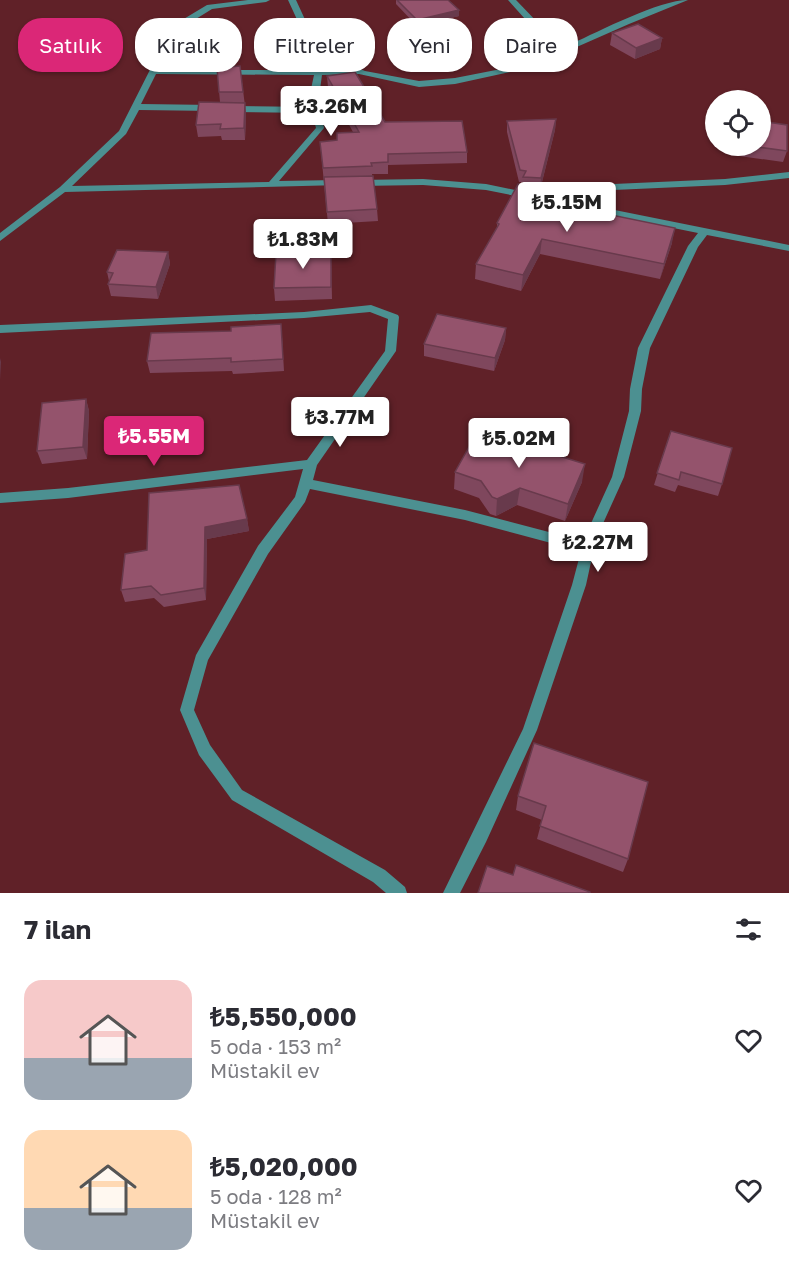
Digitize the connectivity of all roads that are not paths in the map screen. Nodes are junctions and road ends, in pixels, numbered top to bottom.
1 (266, 0) edge
2 (292, 0) edge
3 (512, 0) edge
4 (684, 0) edge
5 (190, 18) edge
6 (300, 18) edge
7 (529, 18) edge
8 (578, 42) edge
9 (153, 72) edge
10 (318, 72) joint
11 (499, 72) edge
12 (363, 73) joint
13 (136, 107) junction
14 (314, 110) junction
15 (789, 175) edge
16 (271, 185) junction
17 (63, 189) junction
18 (532, 195) junction
19 (704, 232) junction
20 (0, 238) edge
21 (789, 248) edge
22 (0, 328) edge
23 (310, 464) junction
24 (306, 483) junction
25 (0, 498) edge
26 (588, 548) junction
27 (399, 893) edge
28 (451, 893) edge

1 - 5 street
2 - 6 street
3 - 7 street
4 - 8 street
9 - 13 street
10 - 12 street
10 - 14 street
11 - 12 street
13 - 14 street
13 - 17 street
14 - 16 street
15 - 18 street
16 - 17 street
16 - 18 street
17 - 20 street
18 - 19 street
19 - 21 street
19 - 26 street
22 - 23 street
23 - 24 street
23 - 25 street
24 - 26 street
24 - 27 street
26 - 28 street

